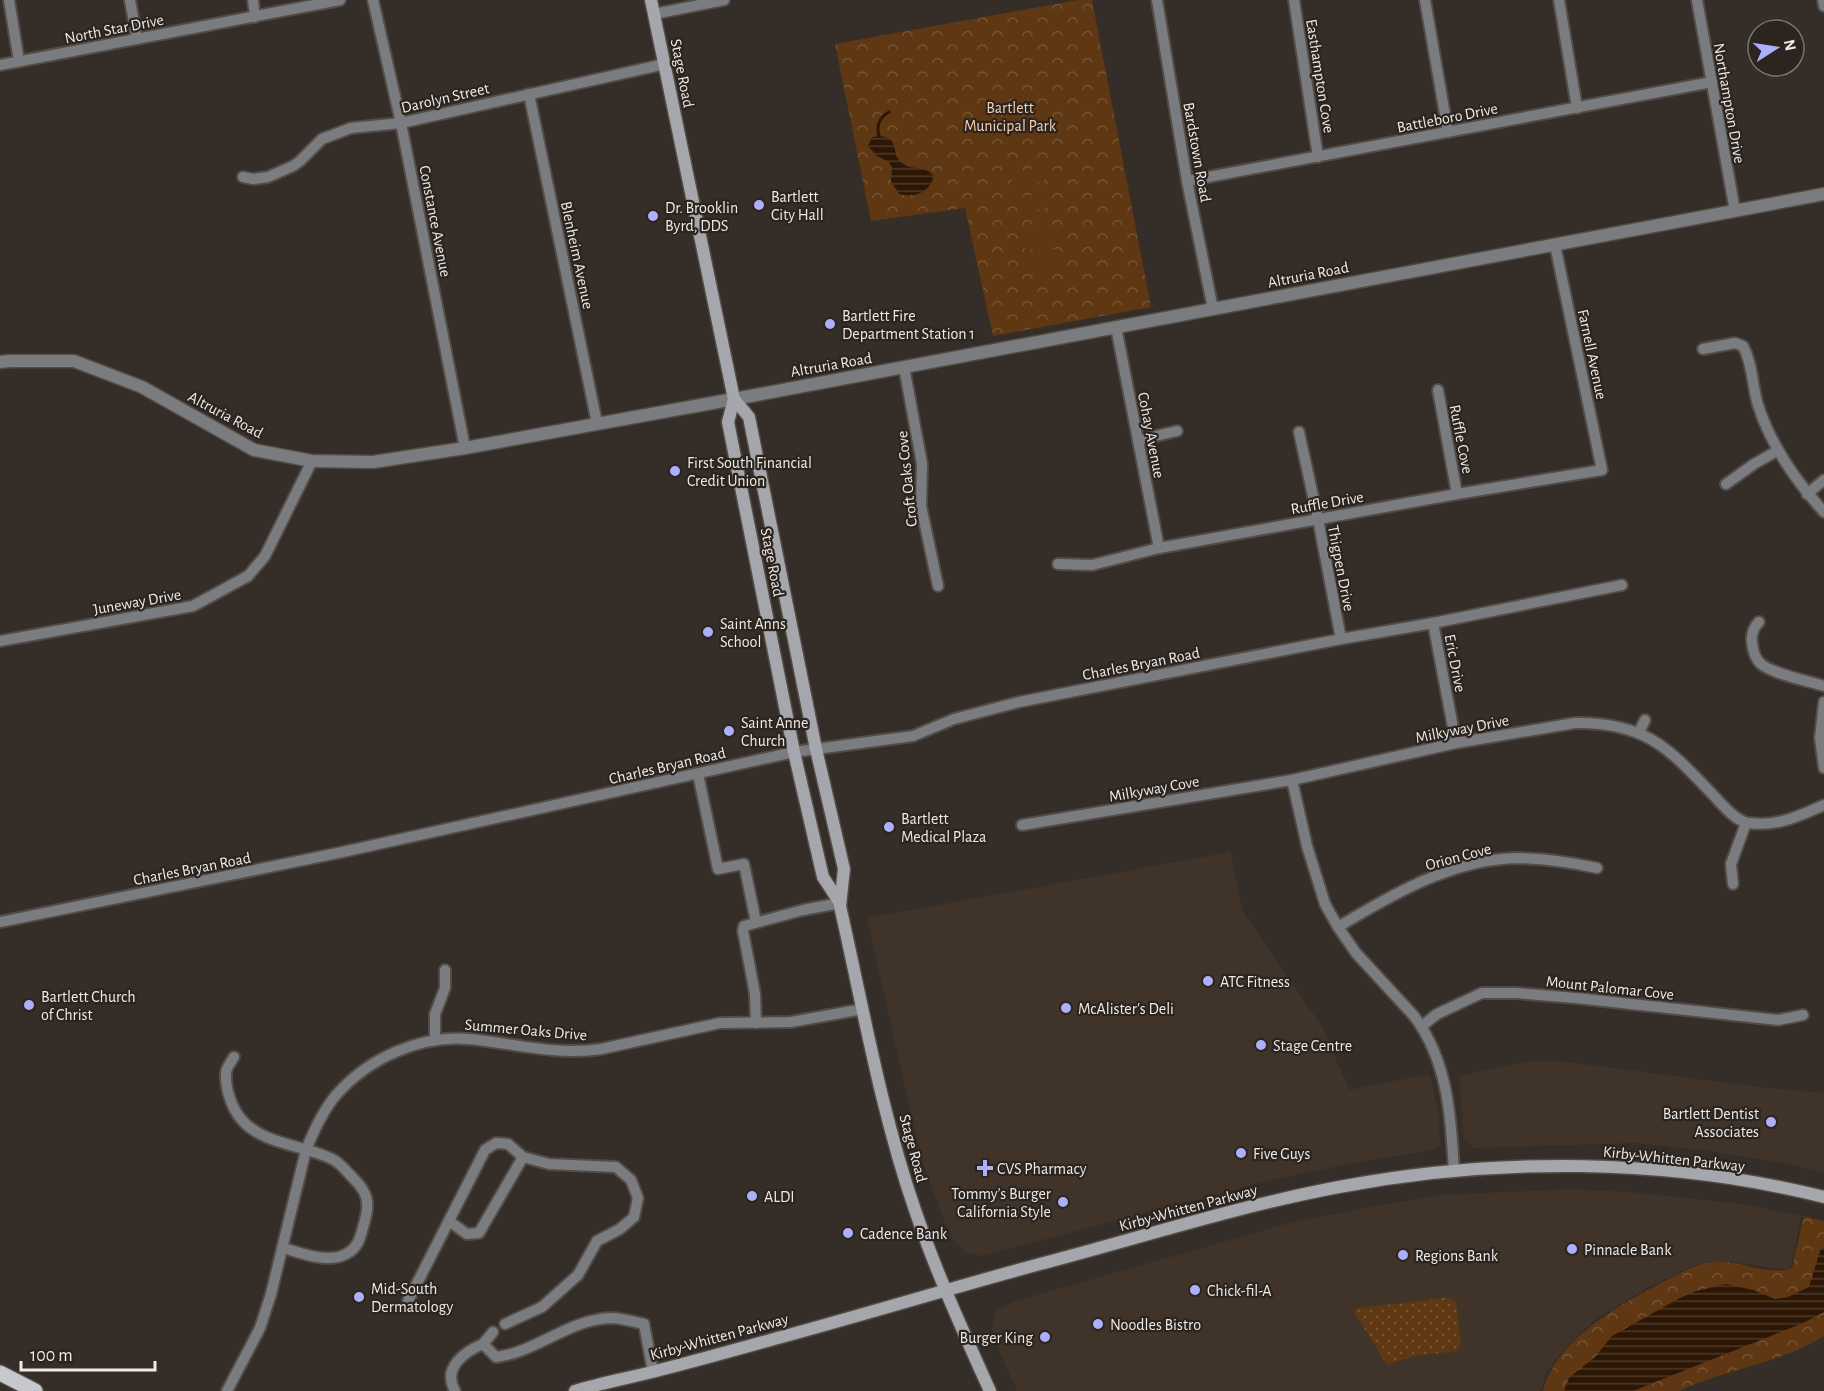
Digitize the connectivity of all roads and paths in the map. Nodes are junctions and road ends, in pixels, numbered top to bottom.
1 (9, 0) edge
2 (130, 0) edge
3 (253, 0) edge
4 (340, 0) edge
5 (373, 0) edge
6 (651, 0) edge
7 (724, 0) edge
8 (1157, 0) edge
9 (1294, 0) edge
10 (1425, 0) edge
11 (1559, 0) edge
12 (1697, 0) edge
13 (1823, 0) edge
14 (1824, 6) edge
15 (654, 14) junction
16 (255, 17) junction
17 (137, 39) junction
18 (19, 61) junction
19 (664, 64) junction
20 (0, 65) edge
21 (1712, 82) junction
22 (529, 93) junction
23 (1577, 108) junction
24 (401, 123) junction
25 (1448, 132) junction
26 (1318, 157) junction
27 (243, 177) dead end
28 (1187, 181) junction
29 (1824, 194) edge
30 (1735, 211) junction
31 (1555, 245) junction
32 (1213, 309) junction
33 (1116, 327) junction
34 (1703, 349) dead end
35 (0, 362) edge
36 (904, 367) junction
37 (1438, 390) dead end
38 (734, 399) junction
39 (597, 423) junction
40 (1177, 431) dead end
41 (1299, 432) dead end
42 (1138, 440) junction
43 (465, 448) junction
44 (1777, 451) junction
45 (312, 461) junction
46 (1602, 470) joint
47 (1824, 480) edge
48 (1726, 484) dead end
49 (1457, 494) junction
50 (1808, 494) junction
51 (1824, 512) edge
52 (1318, 519) junction
53 (1159, 548) junction
54 (1058, 564) dead end
55 (782, 581) junction
56 (1622, 585) dead end
57 (761, 586) junction
58 (938, 586) dead end
59 (1759, 622) dead end
60 (1433, 623) junction
61 (1341, 639) junction
62 (0, 641) edge
63 (1824, 686) edge
64 (1824, 702) edge
65 (1645, 720) dead end
66 (1639, 732) junction
67 (1456, 743) junction
68 (816, 749) junction
69 (794, 752) junction
70 (1824, 768) edge
71 (698, 774) junction
72 (1292, 780) junction
73 (1824, 805) edge
74 (1746, 824) junction
75 (1022, 825) dead end
76 (1597, 868) dead end
77 (1733, 884) dead end
78 (840, 903) junction
79 (0, 922) edge
80 (756, 922) junction
81 (1338, 927) junction
82 (445, 970) dead end
83 (863, 1009) junction
84 (1803, 1015) dead end
85 (756, 1023) junction
86 (1422, 1026) junction
87 (435, 1040) junction
88 (234, 1057) dead end
89 (306, 1150) junction
90 (523, 1157) junction
91 (1454, 1171) junction
92 (1824, 1197) edge
93 (449, 1221) junction
94 (283, 1248) junction
95 (945, 1289) junction
96 (408, 1301) dead end
97 (505, 1324) dead end
98 (493, 1332) dead end
99 (483, 1344) junction
100 (0, 1372) edge
101 (653, 1372) junction
102 (34, 1391) edge
103 (227, 1391) edge
104 (455, 1391) edge
105 (575, 1391) edge
106 (990, 1391) edge

1 - 18 street
2 - 17 street
3 - 16 street
4 - 16 street, North Star Drive
5 - 24 street, Constance Avenue
6 - 15 main road, Stage Road
7 - 15 street
8 - 28 street, Bardstown Road
9 - 26 street, Easthampton Cove
10 - 25 street
11 - 23 street
12 - 21 street, Northampton Drive
13 - 14 street
15 - 19 main road, Stage Road
16 - 17 street, North Star Drive
17 - 18 street, North Star Drive
18 - 20 street, North Star Drive
19 - 22 street, Darolyn Street
19 - 38 main road, Stage Road
21 - 23 street, Battleboro Drive
21 - 30 street, Northampton Drive
22 - 24 street, Darolyn Street
22 - 39 street, Blenheim Avenue
23 - 25 street, Battleboro Drive
24 - 27 street, Darolyn Street
24 - 43 street, Constance Avenue
25 - 26 street, Battleboro Drive
26 - 28 street, Battleboro Drive
28 - 32 street, Bardstown Road
29 - 30 street, Altruria Road
30 - 31 street, Altruria Road
31 - 32 street, Altruria Road
31 - 46 street, Farnell Avenue
32 - 33 street, Altruria Road
33 - 36 street, Altruria Road
33 - 42 street, Cohay Avenue
34 - 44 street
35 - 45 street, Altruria Road
36 - 38 street, Altruria Road
36 - 58 street, Croft Oaks Cove
37 - 49 street, Ruffle Cove
38 - 39 street, Altruria Road
38 - 55 main road, Stage Road
38 - 57 main road, Stage Road
39 - 43 street, Altruria Road
40 - 42 street
41 - 52 street, Thigpen Drive
42 - 53 street, Cohay Avenue
43 - 45 street, Altruria Road
44 - 48 street
44 - 50 street
45 - 62 street, Juneway Drive
46 - 49 street, Ruffle Drive
47 - 50 street
49 - 52 street, Ruffle Drive
50 - 51 street
52 - 53 street, Ruffle Drive
52 - 61 street, Thigpen Drive
53 - 54 street, Ruffle Drive
55 - 57 main road
55 - 68 main road, Stage Road
56 - 60 street, Charles Bryan Road
57 - 69 main road, Stage Road
59 - 63 street
60 - 61 street, Charles Bryan Road
60 - 67 street, Eric Drive
61 - 68 street, Charles Bryan Road
64 - 70 street
65 - 66 street
66 - 67 street, Milkyway Drive
66 - 74 street, Milkyway Drive
67 - 72 street, Milkyway Drive
68 - 69 street, Charles Bryan Road
68 - 78 main road, Stage Road
69 - 71 street, Charles Bryan Road
69 - 78 main road, Stage Road
71 - 79 street, Charles Bryan Road
71 - 80 street
72 - 75 street, Milkyway Cove
72 - 81 street
73 - 74 street
74 - 77 street
76 - 81 street, Orion Cove
78 - 80 street
78 - 83 main road, Stage Road
80 - 85 street
81 - 86 street
82 - 87 street
83 - 85 street, Summer Oaks Drive
83 - 95 main road, Stage Road
84 - 86 street, Mount Palomar Cove
85 - 87 street, Summer Oaks Drive
86 - 91 street
87 - 89 street, Summer Oaks Drive
88 - 89 street
89 - 94 street, Summer Oaks Drive
89 - 94 street
90 - 93 street
90 - 93 street
90 - 97 street
91 - 92 main road, Kirby-Whitten Parkway
91 - 95 main road, Kirby-Whitten Parkway
93 - 96 street
94 - 103 street, Summer Oaks Drive
95 - 101 main road, Kirby-Whitten Parkway
95 - 106 main road, Stage Road
98 - 99 street
99 - 101 street
99 - 104 street
100 - 102 main road
101 - 105 main road, Kirby-Whitten Parkway

